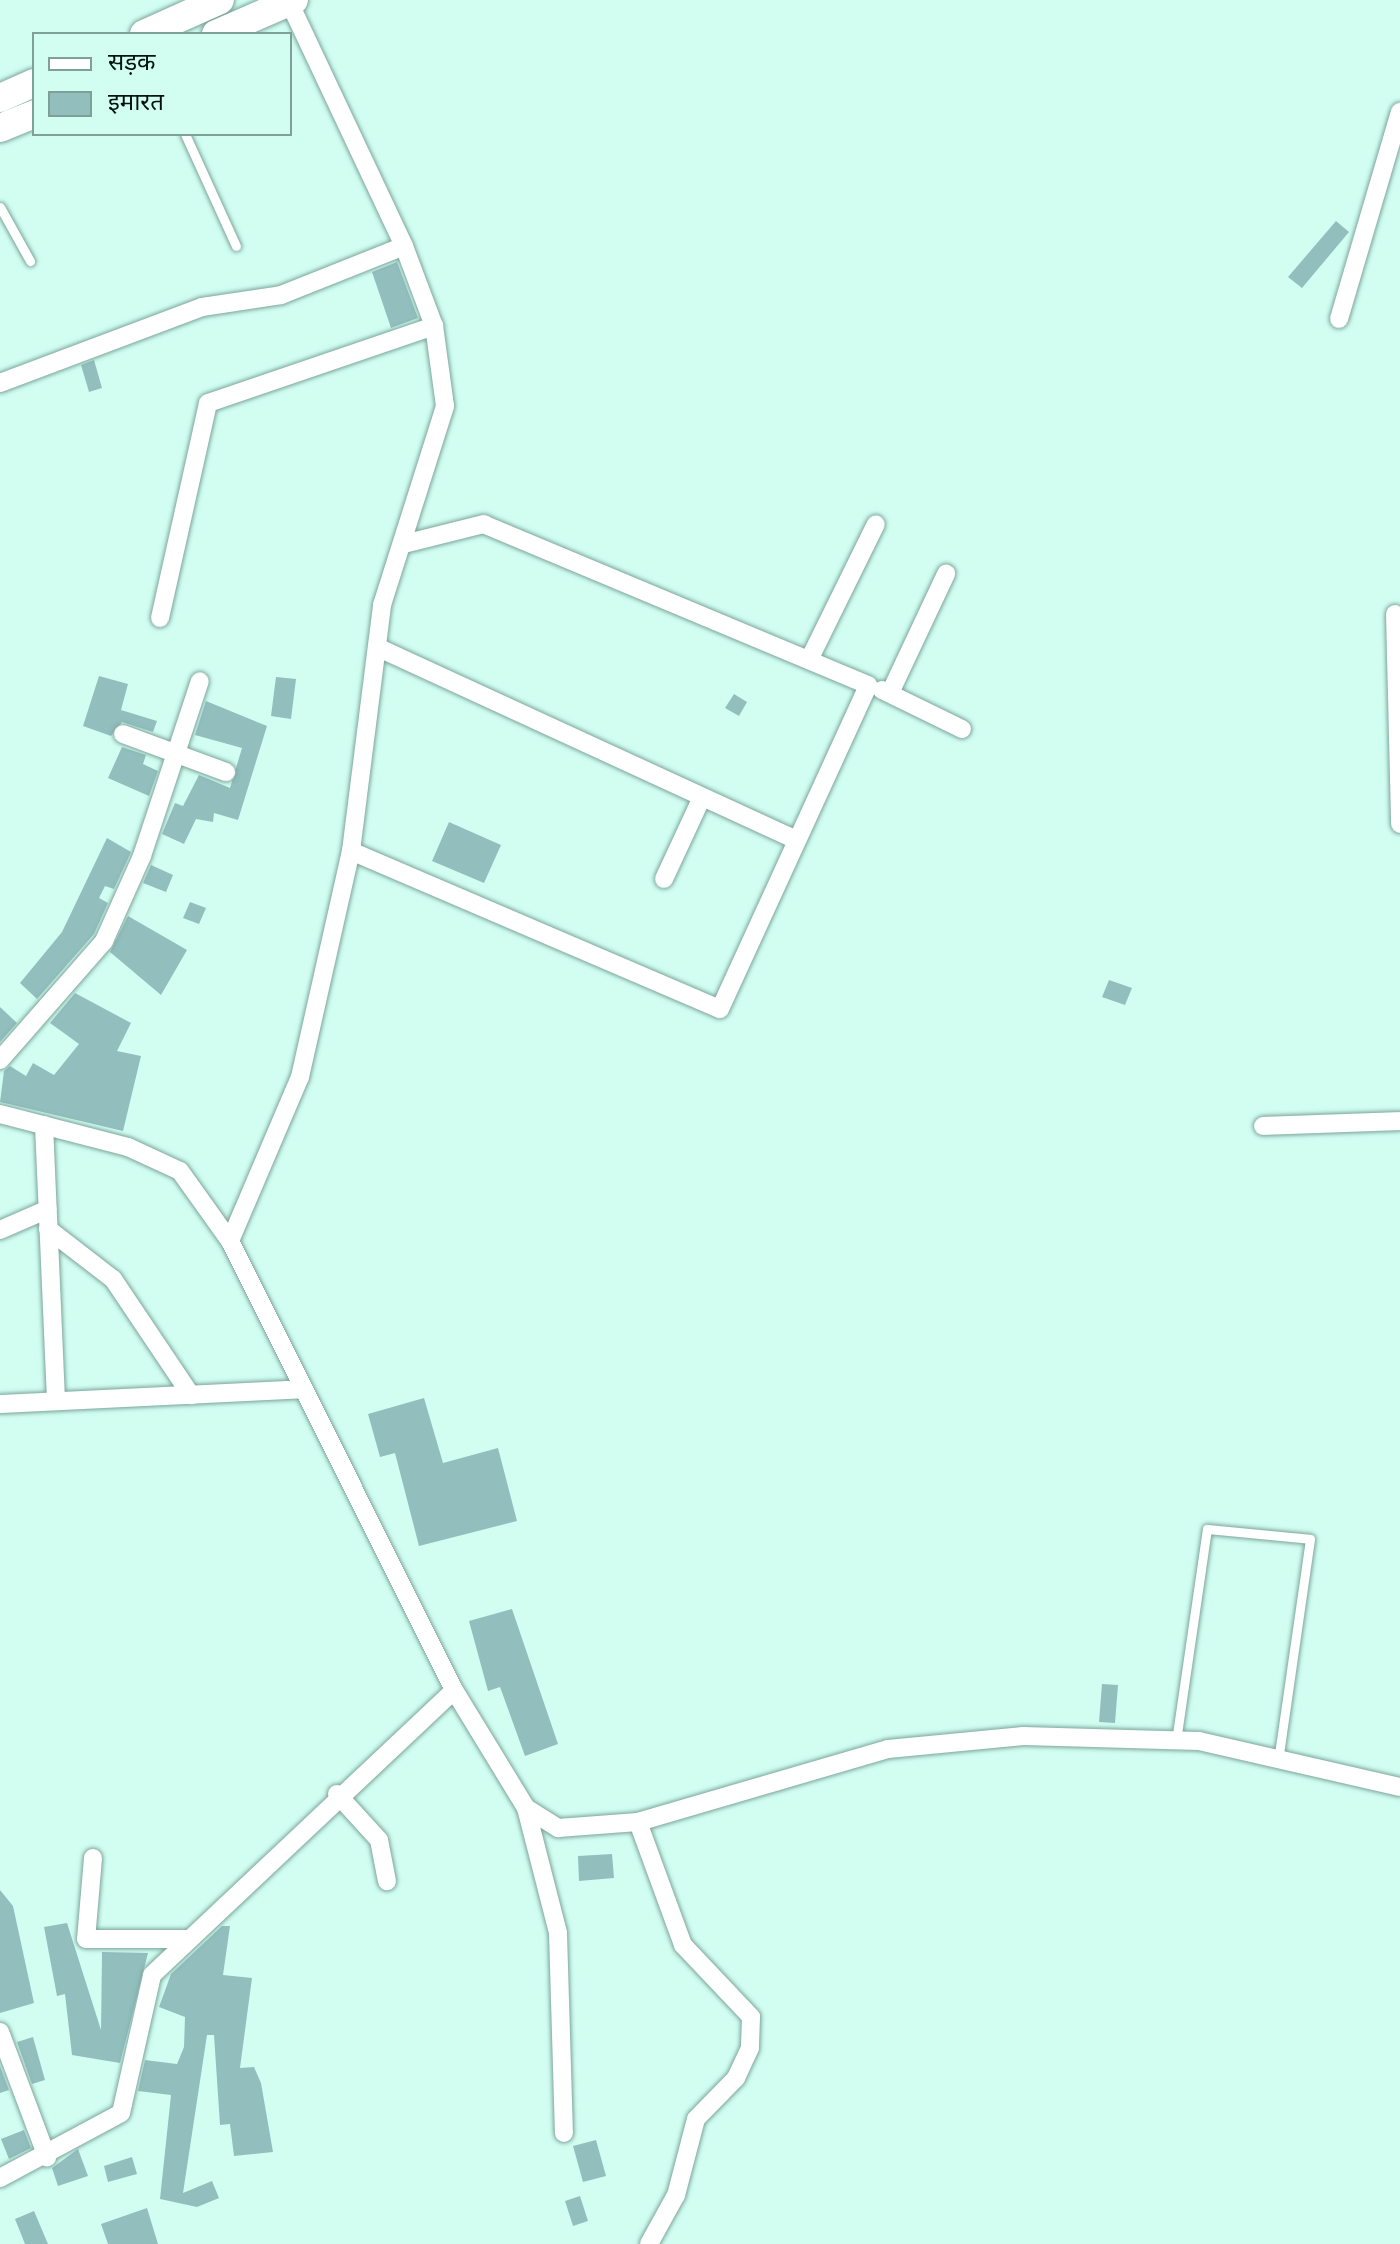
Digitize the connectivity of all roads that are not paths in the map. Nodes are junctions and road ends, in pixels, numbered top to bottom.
1 (220, 0) edge
2 (291, 1) edge
3 (148, 32) edge
4 (221, 32) edge
5 (32, 84) edge
6 (0, 98) edge
7 (1400, 112) edge
8 (32, 115) edge
9 (0, 128) edge
10 (186, 136) edge
11 (0, 207) edge
12 (236, 246) dead end
13 (404, 246) junction
14 (30, 261) dead end
15 (1339, 319) dead end
16 (434, 326) junction
17 (0, 383) edge
18 (876, 524) dead end
19 (404, 544) junction
20 (946, 574) dead end
21 (1395, 614) dead end
22 (160, 618) dead end
23 (379, 648) junction
24 (810, 658) junction
25 (200, 681) dead end
26 (868, 685) junction
27 (890, 693) junction
28 (962, 729) dead end
29 (123, 734) dead end
30 (175, 756) junction
31 (226, 772) dead end
32 (702, 797) junction
33 (1400, 824) edge
34 (794, 839) junction
35 (351, 851) junction
36 (664, 879) dead end
37 (0, 1060) edge
38 (0, 1114) edge
39 (1400, 1121) edge
40 (44, 1125) junction
41 (1263, 1126) dead end
42 (48, 1209) junction
43 (48, 1229) junction
44 (0, 1230) edge
45 (230, 1241) junction
46 (304, 1389) junction
47 (191, 1395) junction
48 (56, 1401) junction
49 (0, 1404) edge
50 (454, 1690) junction
51 (1176, 1741) junction
52 (1278, 1761) junction
53 (1400, 1787) edge
54 (337, 1794) junction
55 (526, 1808) junction
56 (638, 1822) junction
57 (93, 1858) dead end
58 (387, 1881) dead end
59 (189, 1939) junction
60 (0, 2032) edge
61 (564, 2133) dead end
62 (47, 2157) junction
63 (0, 2178) edge
64 (649, 2244) edge

1 - 3 main road
2 - 4 main road
2 - 13 street
5 - 6 main road
7 - 15 street
8 - 9 main road
10 - 12 lane
11 - 14 lane
13 - 16 street
13 - 17 street
16 - 19 street
16 - 22 street
18 - 24 street
19 - 23 street
19 - 24 street
20 - 27 street
21 - 33 street
23 - 32 street
23 - 35 street
24 - 26 street
25 - 30 street
26 - 27 street
26 - 34 street
27 - 28 street
29 - 30 street
30 - 31 street
30 - 37 street
32 - 34 street
32 - 36 street
34 - 35 street
35 - 45 street
38 - 40 street
39 - 41 street
40 - 42 street
40 - 45 street
42 - 43 street
42 - 44 street
43 - 47 street
43 - 48 street
45 - 46 street
46 - 47 street
46 - 50 street
47 - 48 street
48 - 49 street
50 - 54 street
50 - 55 street
51 - 52 street
51 - 52 lane
51 - 56 street
52 - 53 street
54 - 58 street
54 - 59 street
55 - 56 street
55 - 61 street
56 - 64 street
57 - 59 street
59 - 62 street
60 - 62 street
62 - 63 street

